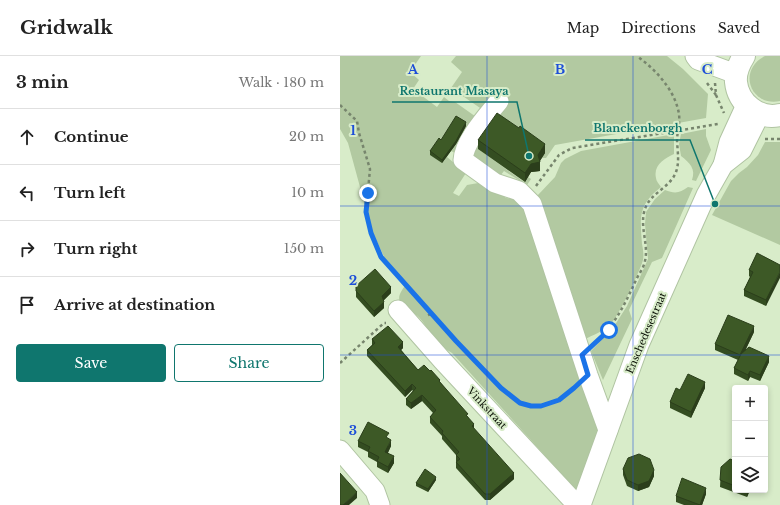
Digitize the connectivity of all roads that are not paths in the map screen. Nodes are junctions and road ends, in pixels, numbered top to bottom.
1 (695, 56) edge
2 (742, 61) edge
3 (499, 100) dead end
4 (762, 111) edge
5 (404, 316) road end
6 (608, 430) junction
7 (340, 450) edge
8 (380, 505) edge
9 (577, 505) edge
10 (581, 505) edge

1 - 2 street
2 - 4 main road
3 - 6 street
4 - 6 street, Enschedesestraat
5 - 9 street, Vinkstraat
6 - 10 street, Enschedesestraat
7 - 8 street

